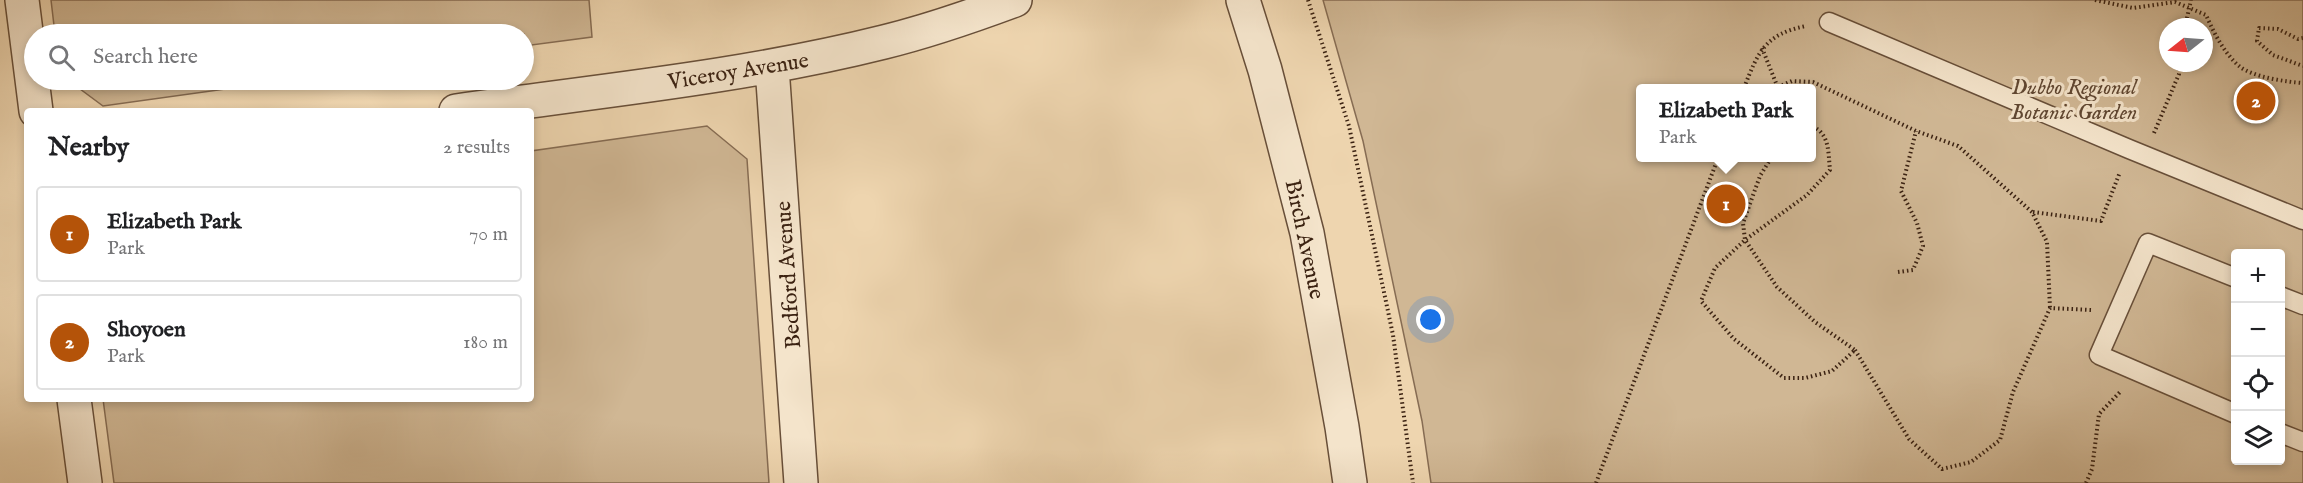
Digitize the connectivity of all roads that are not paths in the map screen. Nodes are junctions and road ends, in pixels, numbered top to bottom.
1 (22, 0) edge
2 (1015, 0) edge
3 (1243, 0) edge
4 (1829, 22) road end
5 (25, 24) edge
6 (772, 67) junction
7 (33, 90) edge
8 (36, 108) edge
9 (478, 108) edge
10 (2303, 220) edge
11 (2231, 276) edge
12 (2285, 298) edge
13 (2303, 305) edge
14 (74, 402) edge
15 (2231, 412) edge
16 (2285, 435) edge
17 (2303, 442) edge
18 (85, 483) edge
19 (801, 483) edge
20 (1350, 483) edge

1 - 5 street
2 - 6 street, Viceroy Avenue
3 - 20 street, Birch Avenue
4 - 10 lane
6 - 9 street, Viceroy Avenue
6 - 19 street, Bedford Avenue
7 - 8 street
11 - 15 lane
12 - 13 lane
14 - 18 street
16 - 17 lane

